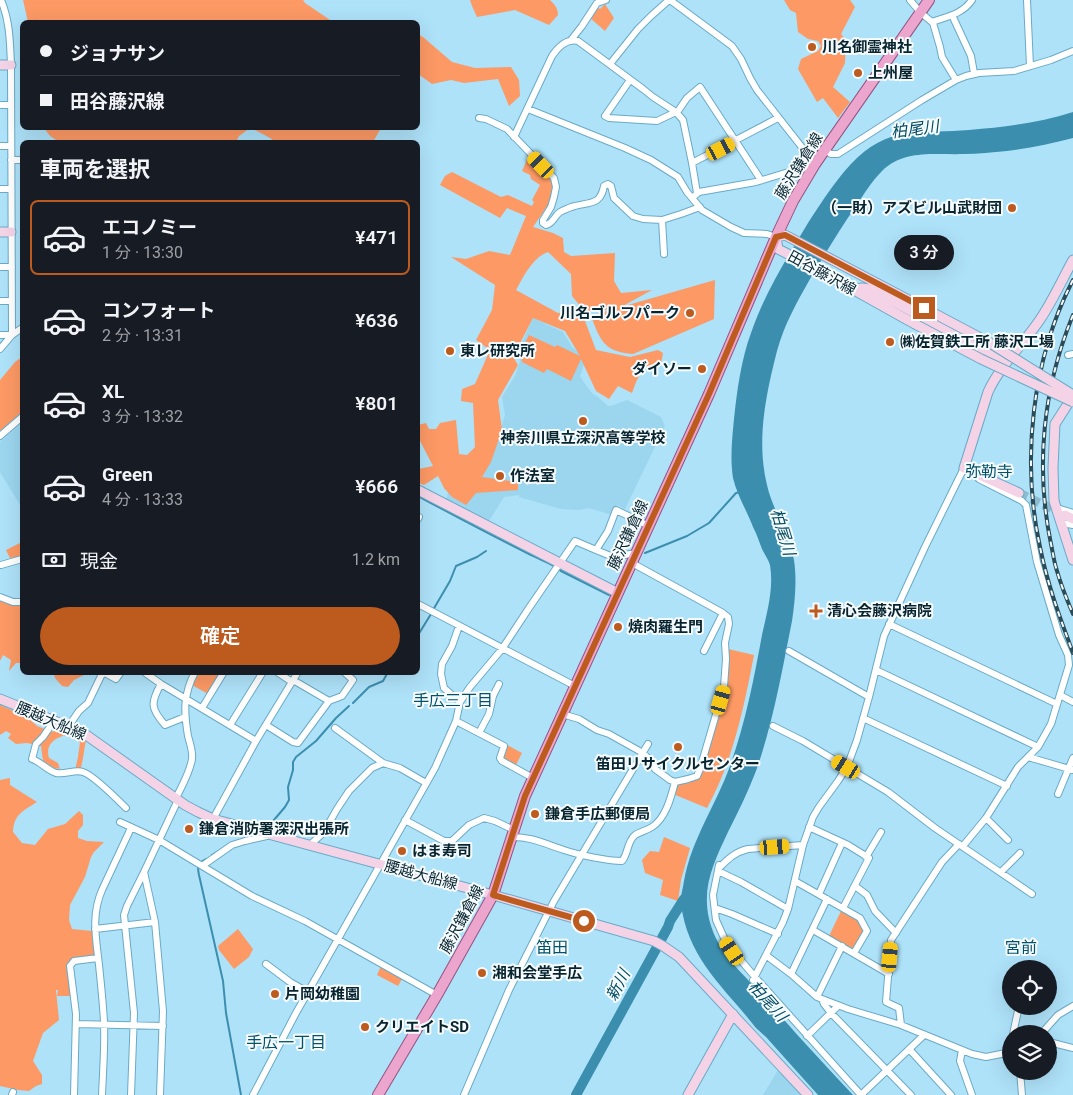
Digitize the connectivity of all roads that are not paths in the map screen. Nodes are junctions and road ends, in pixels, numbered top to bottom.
1 (1, 0) edge
2 (606, 0) edge
3 (670, 0) edge
4 (910, 0) edge
5 (929, 0) edge
6 (972, 0) edge
7 (1027, 0) edge
8 (596, 2) edge
9 (920, 12) junction
10 (952, 15) junction
11 (932, 22) junction
12 (0, 30) edge
13 (9, 30) junction
14 (571, 40) junction
15 (1073, 51) edge
16 (610, 64) junction
17 (0, 65) edge
18 (11, 65) junction
19 (1030, 66) junction
20 (974, 73) junction
21 (630, 80) junction
22 (956, 80) junction
23 (0, 105) edge
24 (11, 105) junction
25 (528, 109) junction
26 (676, 112) junction
27 (479, 118) dead end
28 (778, 118) junction
29 (514, 137) junction
30 (735, 142) junction
31 (0, 146) edge
32 (11, 146) junction
33 (825, 150) junction
34 (11, 160) junction
35 (20, 160) edge
36 (692, 163) junction
37 (815, 164) junction
38 (761, 180) junction
39 (0, 189) edge
40 (11, 189) junction
41 (695, 196) junction
42 (700, 207) junction
43 (662, 220) junction
44 (0, 232) edge
45 (12, 232) junction
46 (776, 237) junction
47 (664, 254) dead end
48 (1073, 260) edge
49 (0, 267) edge
50 (12, 267) junction
51 (851, 269) junction
52 (839, 283) junction
53 (870, 289) junction
54 (852, 290) junction
55 (0, 301) edge
56 (12, 301) junction
57 (20, 329) edge
58 (0, 335) edge
59 (12, 335) junction
60 (0, 349) edge
61 (1006, 362) junction
62 (1073, 396) edge
63 (1073, 402) edge
64 (20, 419) edge
65 (0, 436) edge
66 (964, 468) junction
67 (420, 491) edge
68 (1019, 494) tunnel mouth
69 (1057, 508) junction
70 (1068, 518) edge
71 (1073, 525) edge
72 (649, 526) junction
73 (596, 550) junction
74 (634, 558) junction
75 (20, 559) edge
76 (1073, 560) edge
77 (559, 563) junction
78 (1, 564) edge
79 (618, 593) junction
80 (0, 597) edge
81 (20, 602) edge
82 (420, 605) edge
83 (723, 613) junction
84 (889, 624) junction
85 (459, 626) junction
86 (502, 649) junction
87 (704, 651) dead end
88 (789, 651) dead end
89 (876, 670) junction
90 (102, 675) edge
91 (108, 675) edge
92 (119, 675) edge
93 (153, 675) edge
94 (194, 675) edge
95 (222, 675) edge
96 (261, 675) edge
97 (282, 675) edge
98 (296, 675) edge
99 (347, 675) edge
100 (293, 681) junction
101 (160, 684) junction
102 (499, 684) dead end
103 (575, 686) junction
104 (1060, 695) junction
105 (869, 697) junction
106 (185, 698) junction
107 (0, 699) edge
108 (329, 701) junction
109 (460, 702) junction
110 (1073, 702) edge
111 (1057, 704) junction
112 (202, 708) junction
113 (562, 714) junction
114 (185, 717) junction
115 (863, 718) junction
116 (54, 721) junction
117 (456, 721) junction
118 (230, 725) junction
119 (266, 725) junction
120 (68, 726) junction
121 (773, 726) dead end
122 (335, 728) dead end
123 (479, 733) junction
124 (256, 741) junction
125 (648, 744) dead end
126 (1038, 747) junction
127 (643, 753) junction
128 (1028, 757) junction
129 (1073, 758) edge
130 (383, 763) junction
131 (846, 767) junction
132 (1071, 770) edge
133 (533, 778) junction
134 (675, 782) junction
135 (426, 783) junction
136 (1006, 786) junction
137 (1058, 794) dead end
138 (177, 799) junction
139 (126, 808) dead end
140 (986, 818) junction
141 (213, 819) junction
142 (405, 820) junction
143 (120, 822) dead end
144 (809, 827) junction
145 (131, 828) junction
146 (881, 832) dead end
147 (513, 833) junction
148 (272, 835) junction
149 (159, 840) junction
150 (1008, 840) dead end
151 (842, 843) junction
152 (310, 845) junction
153 (803, 845) junction
154 (961, 845) junction
155 (1020, 853) dead end
156 (583, 854) junction
157 (866, 857) junction
158 (380, 864) junction
159 (202, 866) junction
160 (719, 868) junction
161 (144, 872) junction
162 (1001, 872) junction
163 (795, 881) junction
164 (855, 886) junction
165 (819, 894) junction
166 (1032, 894) dead end
167 (493, 895) junction
168 (827, 899) junction
169 (714, 908) junction
170 (844, 908) junction
171 (788, 909) junction
172 (549, 912) junction
173 (155, 922) junction
174 (126, 926) junction
175 (95, 929) junction
176 (813, 930) junction
177 (896, 933) junction
178 (778, 934) junction
179 (337, 939) junction
180 (842, 946) junction
181 (854, 953) junction
182 (767, 956) junction
183 (98, 958) junction
184 (266, 964) dead end
185 (791, 974) junction
186 (889, 974) junction
187 (754, 979) junction
188 (308, 992) junction
189 (437, 995) junction
190 (819, 998) junction
191 (838, 1006) junction
192 (1073, 1006) edge
193 (734, 1011) junction
194 (831, 1013) junction
195 (76, 1024) junction
196 (104, 1025) junction
197 (133, 1025) junction
198 (901, 1025) junction
199 (1050, 1025) edge
200 (163, 1026) junction
201 (924, 1035) junction
202 (807, 1036) junction
203 (1057, 1044) edge
204 (1073, 1048) edge
205 (909, 1049) junction
206 (962, 1050) junction
207 (1002, 1054) edge
208 (887, 1070) junction
209 (1021, 1080) edge
210 (74, 1095) edge
211 (102, 1095) edge
212 (131, 1095) edge
213 (160, 1095) edge
214 (253, 1095) edge
215 (378, 1095) edge
216 (464, 1095) edge
217 (688, 1095) edge
218 (808, 1095) edge
219 (861, 1095) edge
220 (911, 1095) edge
221 (951, 1095) edge
222 (972, 1095) edge
223 (1022, 1095) edge

1 - 13 street
2 - 8 street
3 - 16 street
3 - 28 street
4 - 9 street
5 - 9 main road, 藤沢鎌倉線
6 - 10 street
7 - 19 street
8 - 14 street
9 - 11 street
9 - 33 main road, 藤沢鎌倉線
10 - 11 street
10 - 20 street
11 - 22 street
12 - 13 street
13 - 18 street
14 - 16 street
14 - 25 street
15 - 19 street
16 - 21 street
17 - 18 main road
18 - 24 street
19 - 20 street
20 - 22 street
21 - 26 street
21 - 26 street
22 - 33 street
23 - 24 street
24 - 32 street
25 - 29 street
25 - 41 street
26 - 30 street
26 - 36 street
27 - 29 street
28 - 30 street
28 - 37 street
29 - 43 street
30 - 36 street
30 - 38 street
31 - 32 street
32 - 34 street
33 - 37 main road, 藤沢鎌倉線
34 - 35 street
34 - 40 street
36 - 41 street
37 - 38 street
37 - 46 main road, 藤沢鎌倉線
38 - 41 street
39 - 40 street
40 - 45 street
41 - 42 street
42 - 43 street
42 - 46 street
43 - 47 street
44 - 45 main road
45 - 50 street
46 - 51 main road, 田谷藤沢線
46 - 52 main road, 田谷藤沢線
46 - 72 main road, 藤沢鎌倉線
48 - 61 main road
49 - 50 street
50 - 56 street
51 - 52 main road
51 - 53 main road
51 - 62 main road, 田谷藤沢線, bridge
52 - 54 main road, 田谷藤沢線
53 - 54 main road
53 - 61 main road
54 - 63 main road, 田谷藤沢線, bridge
55 - 56 street
56 - 59 street
57 - 59 street
58 - 59 street
59 - 60 street
61 - 66 main road
62 - 69 main road
64 - 65 street
66 - 68 main road
66 - 84 street
66 - 104 street
67 - 77 main road
69 - 70 main road
69 - 70 street
70 - 71 street
70 - 76 main road
72 - 73 street
72 - 74 main road, 藤沢鎌倉線
73 - 74 street
73 - 77 street
74 - 79 main road, 藤沢鎌倉線
74 - 83 street
75 - 78 street
77 - 79 main road
77 - 86 street
79 - 103 main road, 藤沢鎌倉線
80 - 81 street
82 - 85 street
83 - 87 street
83 - 134 street
84 - 89 street
84 - 111 street
85 - 86 street
85 - 109 street
86 - 103 street
86 - 109 street
88 - 105 street
89 - 105 street
89 - 126 street
90 - 120 street
91 - 92 street
93 - 101 street
94 - 106 street
95 - 112 street
96 - 118 street
97 - 100 street
98 - 100 street
99 - 108 street
100 - 108 street
100 - 119 street
101 - 106 street
101 - 114 street
102 - 123 street
103 - 113 main road, 藤沢鎌倉線
104 - 110 street
104 - 111 street
105 - 115 street
106 - 112 street
106 - 114 street
107 - 116 main road, 腰越大船線
108 - 119 street
109 - 117 street
111 - 126 street
112 - 118 street
113 - 127 street
113 - 133 main road, 藤沢鎌倉線
114 - 138 street
115 - 131 street
115 - 136 street
116 - 120 main road, 腰越大船線
116 - 139 street
117 - 123 street
117 - 135 street
118 - 124 street
119 - 124 street
120 - 138 main road, 腰越大船線
121 - 131 street
122 - 130 street
123 - 133 street
124 - 141 street
125 - 127 street
126 - 128 street
127 - 134 street
127 - 156 street
128 - 132 street
128 - 136 street
129 - 132 street
130 - 135 street
130 - 152 street
131 - 144 street
131 - 154 street
132 - 137 street
133 - 147 main road, 藤沢鎌倉線
134 - 156 street
135 - 142 street
136 - 140 street
138 - 141 main road, 腰越大船線
138 - 149 street
140 - 150 street
140 - 154 street
141 - 148 main road, 腰越大船線
142 - 147 street
142 - 158 street
143 - 145 street
144 - 151 street
144 - 153 street
145 - 149 street
145 - 175 street
146 - 157 street
147 - 156 street
147 - 167 main road, 藤沢鎌倉線
148 - 152 main road, 腰越大船線
148 - 159 street
149 - 159 street
149 - 161 street
151 - 157 street
151 - 165 street
152 - 158 main road, 腰越大船線
153 - 160 street
153 - 163 street
154 - 162 street
154 - 177 street
155 - 162 street
156 - 172 street
157 - 164 street
158 - 167 main road, 腰越大船線
158 - 179 street
159 - 179 street
160 - 169 street
160 - 171 street
161 - 173 street
161 - 174 street
162 - 166 street
163 - 165 street
163 - 171 street
164 - 170 street
164 - 177 street
165 - 168 street
167 - 172 main road, 腰越大船線
167 - 189 main road, 藤沢鎌倉線
168 - 170 street
168 - 176 street
169 - 178 street
169 - 187 street
170 - 181 street
171 - 178 street
172 - 193 main road, 腰越大船線
172 - 216 street
173 - 174 street
173 - 200 street
174 - 175 street
174 - 197 street
175 - 183 street
176 - 180 street
176 - 185 street
177 - 186 street
178 - 182 street
179 - 188 street
179 - 189 street
180 - 181 street
180 - 190 street
181 - 186 street
182 - 185 street
182 - 187 street
183 - 195 street
183 - 196 street
184 - 188 street
185 - 190 street
186 - 198 street
187 - 202 street
188 - 214 street
189 - 215 main road, 藤沢鎌倉線
190 - 191 street
190 - 194 street
191 - 194 street
191 - 198 street
192 - 199 street
193 - 217 main road
193 - 218 main road, 腰越大船線
194 - 202 street
194 - 208 street
195 - 196 street
195 - 210 street
196 - 197 street
196 - 211 street
197 - 200 street
197 - 212 street
198 - 201 street
200 - 213 street
201 - 205 street
201 - 206 street
202 - 219 street
203 - 204 street
205 - 208 street
205 - 221 street
206 - 207 street
206 - 222 street
208 - 219 street
208 - 220 street
209 - 223 street

